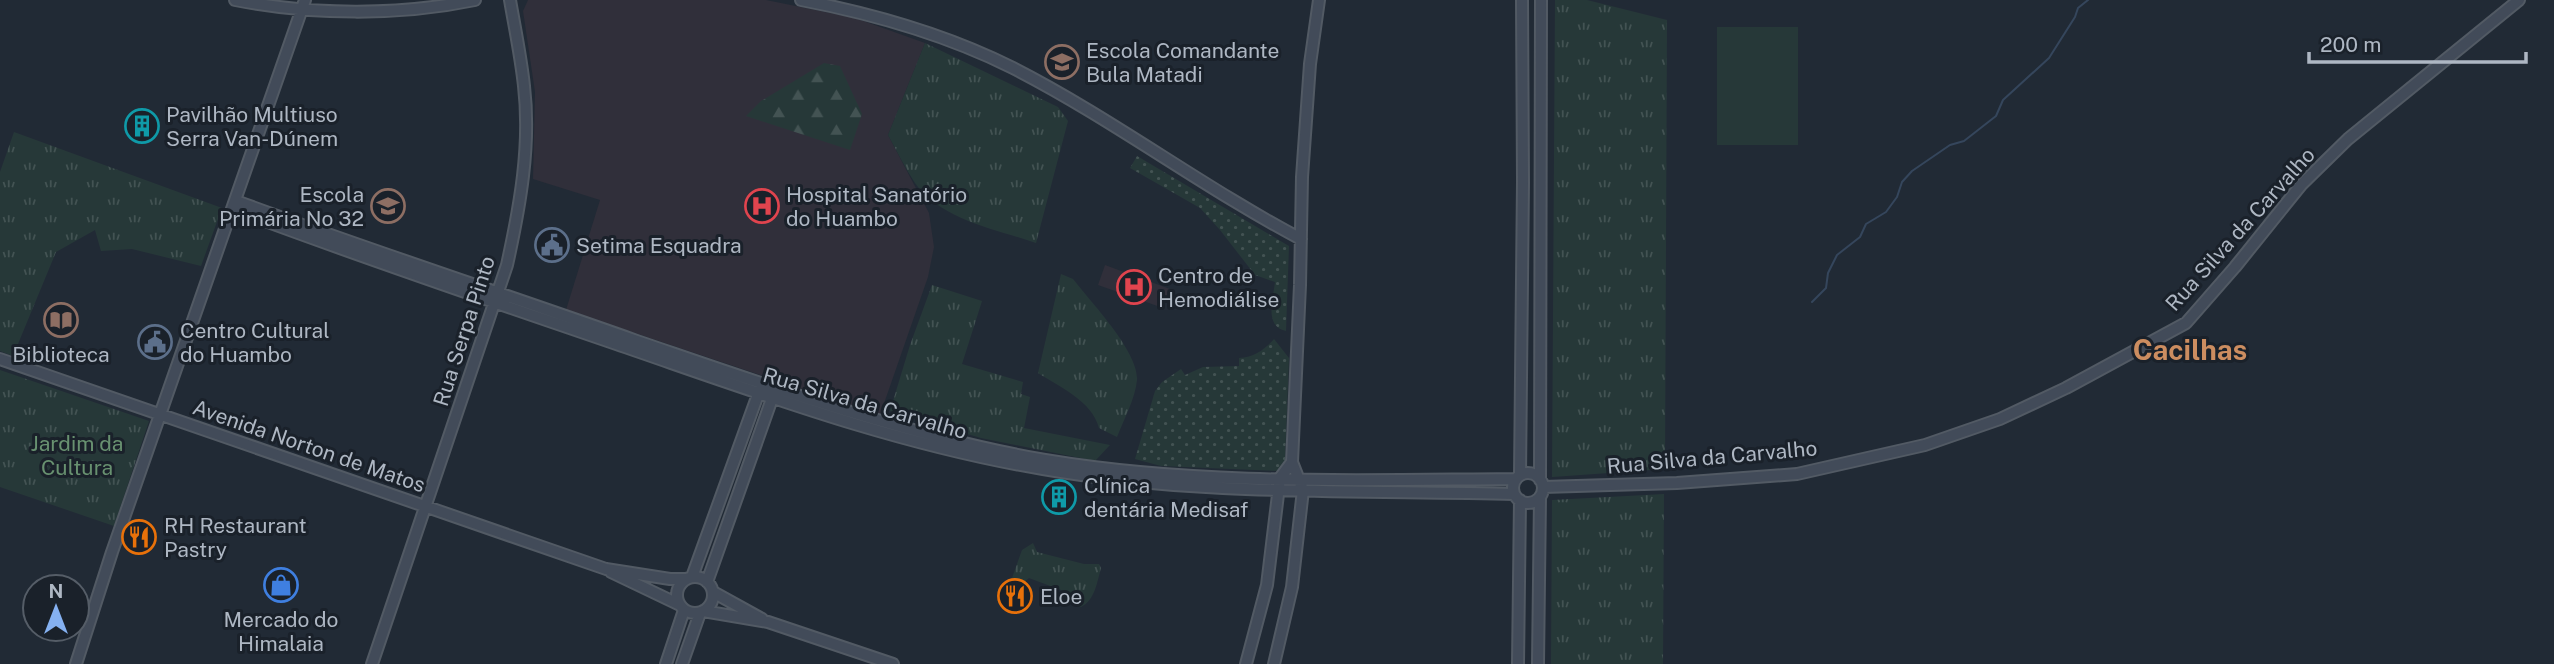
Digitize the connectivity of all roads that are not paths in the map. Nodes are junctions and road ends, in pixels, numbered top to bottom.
1 (235, 0) edge
2 (475, 0) edge
3 (510, 0) edge
4 (802, 0) edge
5 (1319, 0) edge
6 (1522, 0) edge
7 (1541, 0) edge
8 (2519, 0) edge
9 (304, 4) edge
10 (234, 205) junction
11 (1301, 239) junction
12 (496, 297) junction
13 (0, 359) edge
14 (760, 388) junction
15 (774, 392) junction
16 (160, 416) junction
17 (1292, 462) junction
18 (1518, 477) junction
19 (1279, 484) junction
20 (1301, 484) junction
21 (1541, 488) junction
22 (1517, 497) junction
23 (425, 506) junction
24 (1275, 508) junction
25 (1302, 509) junction
26 (606, 569) junction
27 (689, 578) junction
28 (710, 587) junction
29 (682, 607) junction
30 (702, 612) junction
31 (768, 622) junction
32 (76, 664) edge
33 (372, 664) edge
34 (666, 664) edge
35 (682, 664) edge
36 (892, 664) edge
37 (1246, 664) edge
38 (1274, 664) edge
39 (1518, 664) edge
40 (1538, 664) edge

1 - 9 street
2 - 9 street
3 - 12 street, Rua Serpa Pinto
4 - 11 street
5 - 11 street
6 - 18 street
7 - 21 street
8 - 21 street, Rua Silva da Carvalho
9 - 10 street
10 - 12 street, Rua Silva da Carvalho
10 - 16 street
11 - 17 street
12 - 14 street, Rua Silva da Carvalho
12 - 23 street, Rua Serpa Pinto
13 - 16 street, Avenida Norton de Matos
14 - 15 street, Rua Silva da Carvalho
14 - 27 street
15 - 19 street, Rua Silva da Carvalho
15 - 28 street
16 - 23 street, Avenida Norton de Matos
16 - 32 street
17 - 19 street
17 - 20 street
18 - 20 street, Rua Silva da Carvalho
18 - 21 street
18 - 22 street
19 - 20 street, Rua Silva da Carvalho
19 - 24 street
20 - 22 street, Rua Silva da Carvalho
20 - 25 street
21 - 22 street
21 - 40 street
22 - 39 street
23 - 26 street, Avenida Norton de Matos
23 - 33 street, Rua Serpa Pinto
24 - 25 street
24 - 37 street
25 - 38 street
26 - 27 street, Avenida Norton de Matos
26 - 29 street, Avenida Norton de Matos
27 - 28 street
27 - 29 street
28 - 30 street
28 - 31 street
29 - 30 street
29 - 34 street
30 - 31 street
30 - 35 street
31 - 36 street

